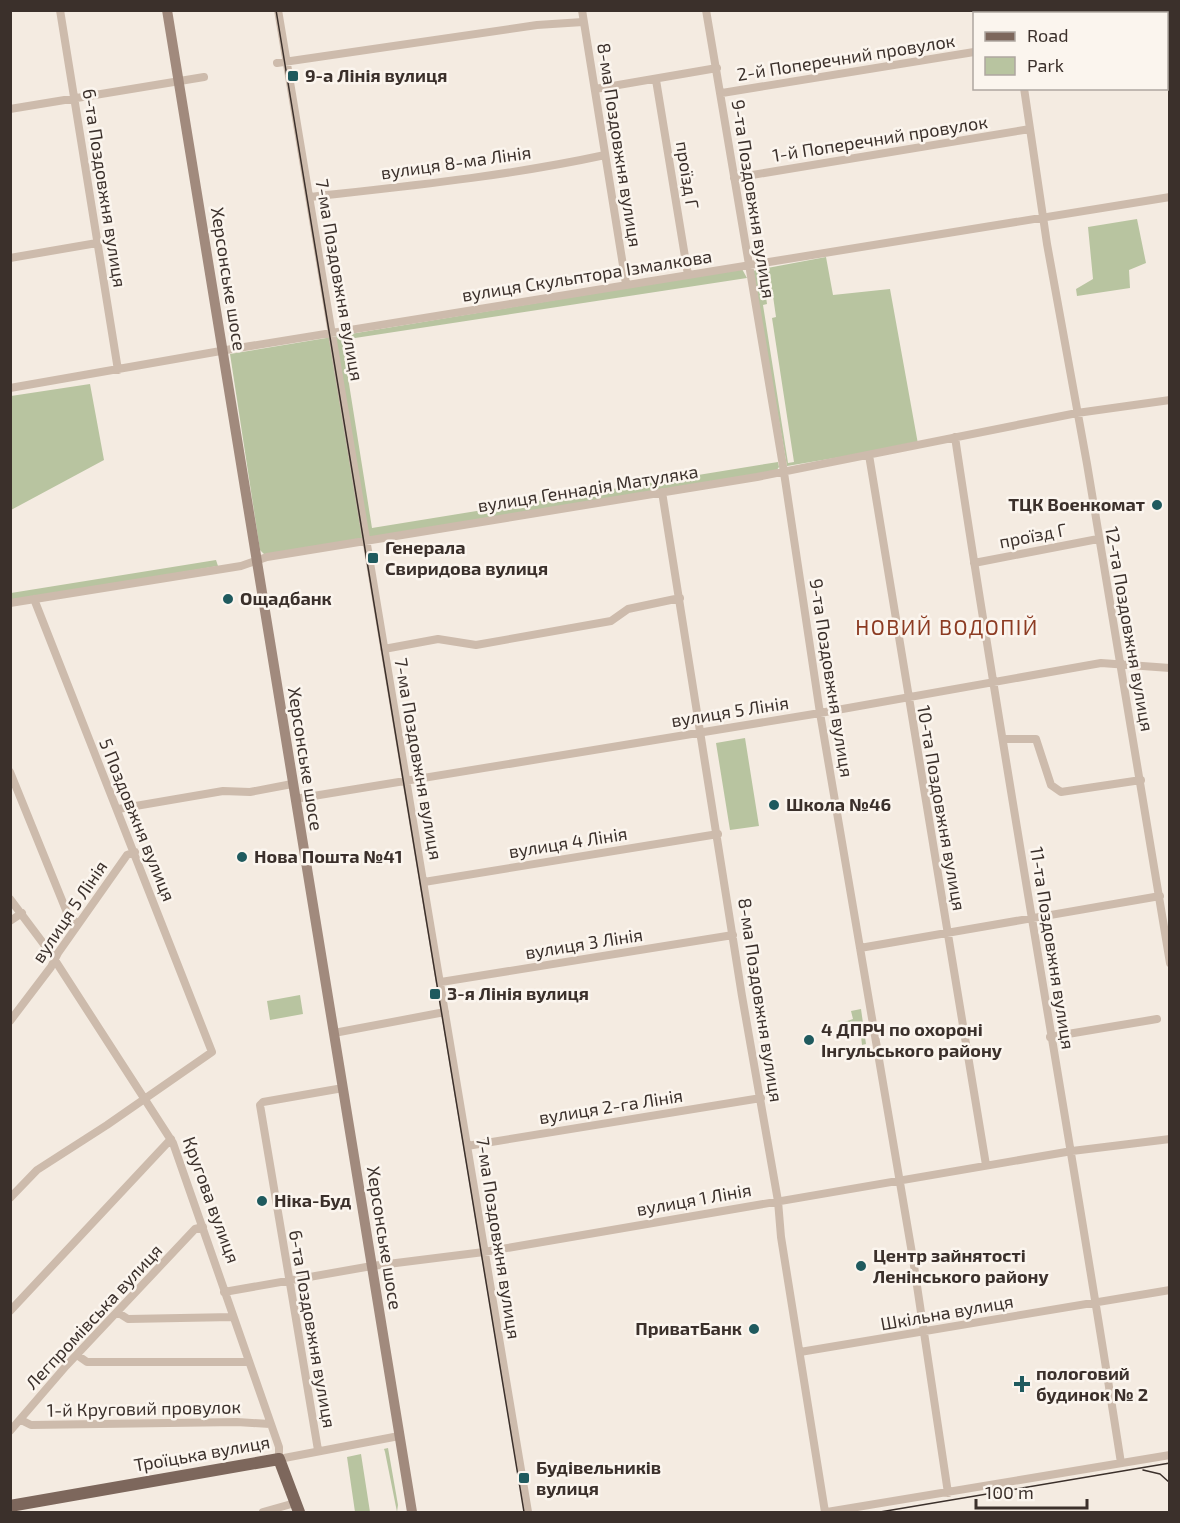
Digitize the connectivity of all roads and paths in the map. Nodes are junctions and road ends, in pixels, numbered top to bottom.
1 (60, 10) edge
2 (167, 10) edge
3 (278, 10) edge
4 (582, 10) edge
5 (706, 10) edge
6 (583, 22) junction
7 (973, 52) edge
8 (286, 61) junction
9 (277, 63) dead end
10 (717, 68) junction
11 (204, 77) dead end
12 (656, 80) junction
13 (179, 82) junction
14 (595, 89) junction
15 (1024, 90) edge
16 (722, 93) junction
17 (74, 98) junction
18 (10, 109) edge
19 (1030, 129) junction
20 (605, 155) junction
21 (734, 178) junction
22 (310, 196) junction
23 (1170, 196) edge
24 (1045, 218) junction
25 (97, 243) junction
26 (10, 258) edge
27 (749, 265) junction
28 (688, 275) junction
29 (626, 284) junction
30 (333, 333) junction
31 (223, 351) junction
32 (118, 370) junction
33 (10, 388) edge
34 (1170, 400) edge
35 (1077, 413) junction
36 (955, 437) junction
37 (869, 455) junction
38 (784, 471) junction
39 (662, 492) junction
40 (1098, 539) junction
41 (365, 540) junction
42 (257, 561) junction
43 (974, 563) junction
44 (680, 598) junction
45 (34, 599) junction
46 (10, 603) edge
47 (384, 649) junction
48 (1119, 663) junction
49 (1170, 668) edge
50 (993, 682) junction
51 (907, 697) junction
52 (820, 713) junction
53 (701, 731) junction
54 (1004, 739) junction
55 (10, 772) edge
56 (1141, 780) junction
57 (407, 781) junction
58 (292, 784) junction
59 (295, 799) junction
60 (118, 809) junction
61 (718, 834) junction
62 (135, 852) junction
63 (424, 882) junction
64 (1160, 896) junction
65 (10, 899) edge
66 (22, 913) junction
67 (1032, 916) junction
68 (10, 921) edge
69 (78, 924) junction
70 (948, 933) junction
71 (733, 935) junction
72 (860, 948) junction
73 (55, 960) junction
74 (1170, 963) edge
75 (441, 982) junction
76 (445, 1012) junction
77 (1157, 1019) dead end
78 (10, 1021) edge
79 (334, 1033) junction
80 (1050, 1037) junction
81 (343, 1088) junction
82 (145, 1098) junction
83 (761, 1098) junction
84 (171, 1139) junction
85 (1170, 1139) edge
86 (467, 1146) junction
87 (1072, 1151) junction
88 (986, 1165) junction
89 (899, 1180) junction
90 (10, 1198) edge
91 (778, 1201) junction
92 (203, 1227) junction
93 (484, 1252) junction
94 (372, 1266) junction
95 (289, 1281) junction
96 (1170, 1290) edge
97 (225, 1292) junction
98 (1096, 1302) junction
99 (10, 1311) edge
100 (117, 1312) junction
101 (233, 1317) junction
102 (924, 1332) junction
103 (800, 1352) junction
104 (77, 1355) junction
105 (249, 1362) junction
106 (21, 1420) junction
107 (270, 1424) junction
108 (10, 1431) edge
109 (399, 1436) junction
110 (318, 1450) junction
111 (1170, 1455) edge
112 (279, 1459) junction
113 (1121, 1463) junction
114 (948, 1493) junction
115 (10, 1506) edge
116 (26, 1508) edge
117 (297, 1508) edge
118 (263, 1512) edge
119 (412, 1512) edge
120 (528, 1512) edge
121 (826, 1512) edge

1 - 17 street, 6-та Поздовжня вулиця
2 - 13 main road, Херсонське шосе
3 - 8 street, 7-ма Поздовжня вулиця
4 - 6 street, 8-ма Поздовжня вулиця
5 - 10 street, 9-та Поздовжня вулиця
6 - 8 street
6 - 14 street, 8-ма Поздовжня вулиця
7 - 16 street, 2-й Поперечний провулок
8 - 9 street
8 - 22 street, 7-ма Поздовжня вулиця
10 - 12 street
10 - 16 street, 9-та Поздовжня вулиця
11 - 13 street
12 - 14 street
12 - 28 street, проїзд Г
13 - 17 street
13 - 31 main road, Херсонське шосе
14 - 20 street, 8-ма Поздовжня вулиця
15 - 19 street, 12-та Поздовжня вулиця
16 - 21 street, 9-та Поздовжня вулиця
17 - 18 street
17 - 25 street, 6-та Поздовжня вулиця
19 - 21 street, 1-й Поперечний провулок
19 - 24 street, 12-та Поздовжня вулиця
20 - 22 street, вулиця 8-ма Лінія
20 - 29 street, 8-ма Поздовжня вулиця
21 - 27 street, 9-та Поздовжня вулиця
22 - 30 street, 7-ма Поздовжня вулиця
23 - 24 street, вулиця Скульптора Ізмалкова
24 - 27 street, вулиця Скульптора Ізмалкова
24 - 35 street, 12-та Поздовжня вулиця
25 - 26 street
25 - 32 street, 6-та Поздовжня вулиця
27 - 28 street, вулиця Скульптора Ізмалкова
27 - 38 street, 9-та Поздовжня вулиця
28 - 29 street, вулиця Скульптора Ізмалкова
29 - 30 street, вулиця Скульптора Ізмалкова
30 - 31 street, вулиця Скульптора Ізмалкова
30 - 41 street, 7-ма Поздовжня вулиця
31 - 32 street, вулиця Скульптора Ізмалкова
31 - 42 main road, Херсонське шосе
32 - 33 street, вулиця Скульптора Ізмалкова
34 - 35 street, вулиця Геннадія Матуляка
35 - 36 street, вулиця Геннадія Матуляка
35 - 40 street, 12-та Поздовжня вулиця
36 - 37 street, вулиця Геннадія Матуляка
36 - 43 street, 11-та Поздовжня вулиця
37 - 38 street, вулиця Геннадія Матуляка
37 - 51 street, 10-та Поздовжня вулиця
38 - 39 street, вулиця Геннадія Матуляка
38 - 52 street, 9-та Поздовжня вулиця
39 - 41 street, вулиця Геннадія Матуляка
39 - 44 street, 8-ма Поздовжня вулиця
40 - 43 street, проїзд Г
40 - 48 street, 12-та Поздовжня вулиця
41 - 42 street, вулиця Геннадія Матуляка
41 - 47 street, 7-ма Поздовжня вулиця
42 - 45 street, вулиця Геннадія Матуляка
42 - 58 main road, Херсонське шосе
43 - 50 street, 11-та Поздовжня вулиця
44 - 47 street
44 - 53 street, 8-ма Поздовжня вулиця
45 - 46 street, вулиця Геннадія Матуляка
45 - 60 street, 5 Поздовжня вулиця
47 - 57 street, 7-ма Поздовжня вулиця
48 - 49 street, вулиця 5 Лінія
48 - 50 street, вулиця 5 Лінія
48 - 56 street, 12-та Поздовжня вулиця
50 - 51 street, вулиця 5 Лінія
50 - 54 street, 11-та Поздовжня вулиця
51 - 52 street, вулиця 5 Лінія
51 - 70 street, 10-та Поздовжня вулиця
52 - 53 street, вулиця 5 Лінія
52 - 72 street, 9-та Поздовжня вулиця
53 - 57 street, вулиця 5 Лінія
53 - 61 street, 8-ма Поздовжня вулиця
54 - 56 street
54 - 67 street, 11-та Поздовжня вулиця
55 - 69 street
56 - 64 street, 12-та Поздовжня вулиця
57 - 59 street, вулиця 5 Лінія
57 - 63 street, 7-ма Поздовжня вулиця
58 - 59 main road, Херсонське шосе
58 - 60 street
59 - 79 main road, Херсонське шосе
60 - 62 street, 5 Поздовжня вулиця
61 - 63 street, вулиця 4 Лінія
61 - 71 street, 8-ма Поздовжня вулиця
62 - 69 street, вулиця 5 Лінія
62 - 82 street, 5 Поздовжня вулиця
63 - 75 street, 7-ма Поздовжня вулиця
64 - 67 street
64 - 74 street, 12-та Поздовжня вулиця
65 - 66 street, Кругова вулиця
66 - 68 street
66 - 73 street, Кругова вулиця
67 - 70 street
67 - 80 street, 11-та Поздовжня вулиця
69 - 73 street, вулиця 5 Лінія
70 - 72 street
70 - 88 street, 10-та Поздовжня вулиця
71 - 75 street, вулиця 3 Лінія
71 - 83 street, 8-ма Поздовжня вулиця
72 - 89 street, 9-та Поздовжня вулиця
73 - 78 street, вулиця 5 Лінія
73 - 82 street, Кругова вулиця
75 - 76 street, 7-ма Поздовжня вулиця
76 - 79 street
76 - 86 street, 7-ма Поздовжня вулиця
77 - 80 street
79 - 81 main road, Херсонське шосе
80 - 87 street, 11-та Поздовжня вулиця
81 - 94 main road, Херсонське шосе
81 - 95 street, 6-та Поздовжня вулиця
82 - 84 street, Кругова вулиця
82 - 90 street
83 - 86 street, вулиця 2-га Лінія
83 - 91 street, 8-ма Поздовжня вулиця
84 - 92 street, Кругова вулиця
84 - 99 street
85 - 87 street, вулиця 1 Лінія
86 - 93 street, 7-ма Поздовжня вулиця
87 - 88 street, вулиця 1 Лінія
87 - 98 street, 11-та Поздовжня вулиця
88 - 89 street, вулиця 1 Лінія
89 - 91 street, вулиця 1 Лінія
89 - 102 street, 9-та Поздовжня вулиця
91 - 93 street, вулиця 1 Лінія
91 - 103 street, 8-ма Поздовжня вулиця
92 - 97 street, Кругова вулиця
92 - 100 street, Легпромівська вулиця
93 - 94 street, вулиця 1 Лінія
93 - 120 street, 7-ма Поздовжня вулиця
94 - 95 street, вулиця 1 Лінія
94 - 109 main road, Херсонське шосе
95 - 97 street, вулиця 1 Лінія
95 - 110 street, 6-та Поздовжня вулиця
96 - 98 street, Шкільна вулиця
97 - 101 street, Кругова вулиця
98 - 102 street, Шкільна вулиця
98 - 113 street, 11-та Поздовжня вулиця
100 - 101 street
100 - 104 street, Легпромівська вулиця
101 - 105 street, Кругова вулиця
102 - 103 street, Шкільна вулиця
102 - 114 street, 9-та Поздовжня вулиця
103 - 121 street, 8-ма Поздовжня вулиця
104 - 105 street
104 - 106 street, Легпромівська вулиця
105 - 107 street, Кругова вулиця
106 - 107 street, 1-й Круговий провулок
106 - 108 street, Легпромівська вулиця
107 - 112 street, Кругова вулиця
109 - 110 street, Троїцька вулиця
109 - 119 main road, Херсонське шосе
110 - 112 street, Троїцька вулиця
111 - 113 street
112 - 116 main road, Троїцька вулиця
112 - 117 main road, Кругова вулиця
113 - 114 street
114 - 121 street
115 - 116 main road, Троїцька вулиця
117 - 118 street

